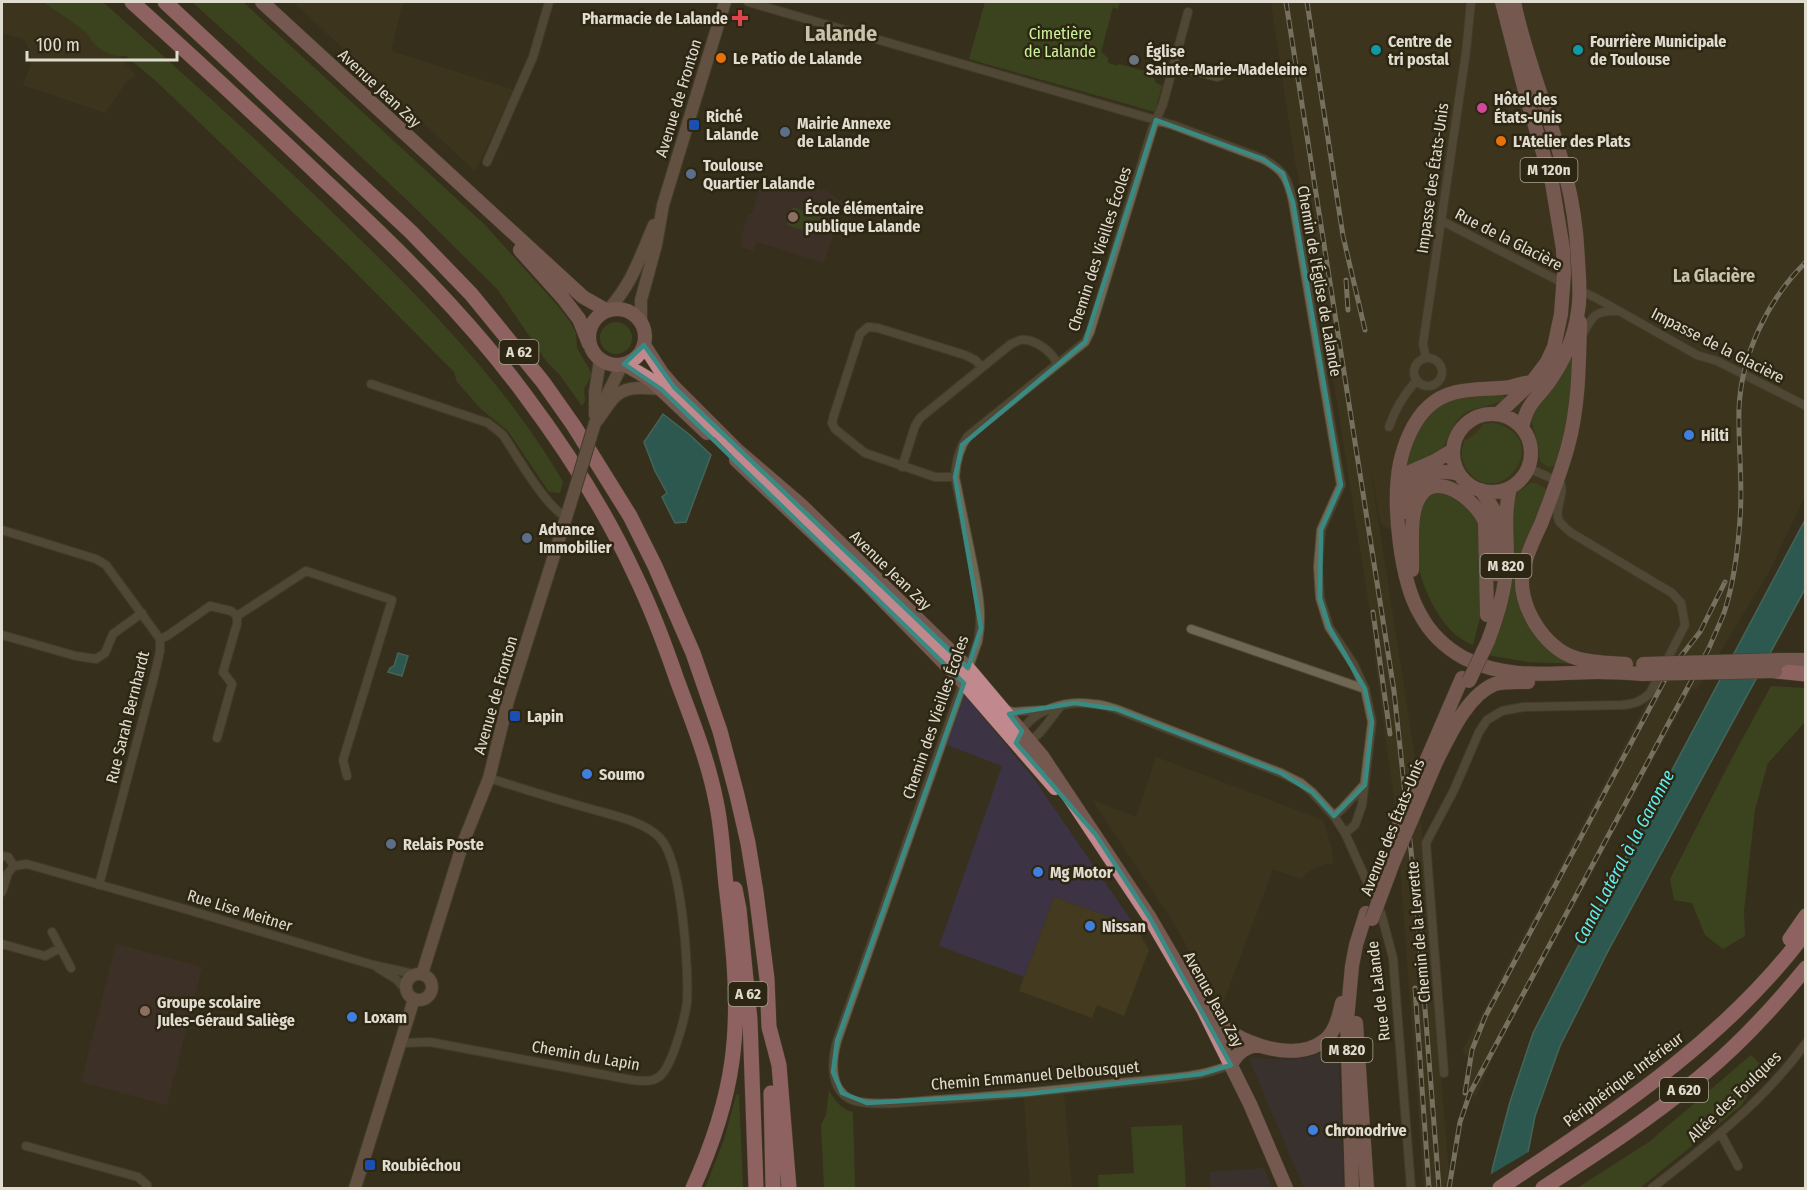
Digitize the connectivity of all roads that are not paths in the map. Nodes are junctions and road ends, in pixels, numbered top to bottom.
1 (132, 2) edge
2 (165, 2) edge
3 (262, 2) edge
4 (549, 2) edge
5 (725, 2) edge
6 (748, 2) edge
7 (1472, 2) edge
8 (1495, 2) edge
9 (1502, 2) edge
10 (1514, 2) edge
11 (1188, 12) dead end
12 (1174, 66) junction
13 (1519, 70) junction
14 (1220, 76) dead end
15 (1156, 120) junction
16 (488, 162) dead end
17 (476, 198) junction
18 (663, 205) junction
19 (1442, 221) junction
20 (1563, 284) junction
21 (1579, 290) junction
22 (607, 310) junction
23 (1617, 310) junction
24 (1578, 312) junction
25 (640, 322) junction
26 (1580, 340) junction
27 (589, 344) junction
28 (644, 345) junction
29 (1426, 358) junction
30 (600, 360) junction
31 (1057, 363) junction
32 (623, 364) junction
33 (982, 367) junction
34 (1417, 380) junction
35 (1532, 382) junction
36 (371, 384) dead end
37 (661, 389) junction
38 (1806, 406) edge
39 (1498, 414) junction
40 (595, 423) junction
41 (1389, 427) dead end
42 (1522, 428) junction
43 (1453, 450) junction
44 (902, 467) junction
45 (1528, 468) junction
46 (1459, 474) junction
47 (955, 477) junction
48 (1557, 481) junction
49 (1398, 487) junction
50 (1510, 488) junction
51 (1481, 490) junction
52 (568, 511) junction
53 (2, 530) edge
54 (1412, 570) junction
55 (142, 613) junction
56 (1487, 615) junction
57 (237, 616) junction
58 (1191, 629) dead end
59 (2, 635) edge
60 (160, 639) junction
61 (1484, 640) junction
62 (1806, 660) edge
63 (1626, 664) junction
64 (1779, 665) junction
65 (968, 668) junction
66 (1643, 669) junction
67 (1806, 669) edge
68 (1806, 674) edge
69 (964, 683) junction
70 (1365, 689) junction
71 (1060, 706) junction
72 (1005, 709) junction
73 (1044, 710) junction
74 (217, 738) dead end
75 (1023, 738) junction
76 (1431, 760) junction
77 (347, 776) dead end
78 (489, 778) junction
79 (1365, 785) junction
80 (716, 801) junction
81 (1334, 816) junction
82 (1345, 833) junction
83 (2, 856) edge
84 (14, 866) junction
85 (99, 885) junction
86 (2, 892) edge
87 (1369, 916) junction
88 (1806, 916) edge
89 (52, 932) dead end
90 (1806, 932) edge
91 (2, 944) edge
92 (60, 948) junction
93 (373, 965) junction
94 (1352, 966) junction
95 (70, 968) dead end
96 (1806, 968) edge
97 (418, 974) junction
98 (1772, 974) junction
99 (410, 994) junction
100 (1203, 1009) junction
101 (769, 1027) junction
102 (401, 1043) junction
103 (1806, 1043) edge
104 (1255, 1045) junction
105 (1231, 1065) junction
106 (1444, 1073) dead end
107 (842, 1093) joint
108 (1721, 1134) junction
109 (26, 1146) dead end
110 (1738, 1166) dead end
111 (147, 1188) edge
112 (355, 1188) edge
113 (693, 1188) edge
114 (756, 1188) edge
115 (773, 1188) edge
116 (789, 1188) edge
117 (1286, 1188) edge
118 (1352, 1188) edge
119 (1366, 1188) edge
120 (1411, 1188) edge
121 (1500, 1188) edge
122 (1544, 1188) edge
123 (1652, 1188) edge

1 - 80 highway, A 62
2 - 101 highway, A 62
3 - 17 main road, Avenue Jean Zay
4 - 16 street
5 - 18 main road, Avenue de Fronton
6 - 15 street, Chemin de l'Église de Lalande
7 - 19 street, Impasse des États-Unis
8 - 13 main road
9 - 13 main road, M 120n
10 - 21 main road, M 120n
11 - 12 street, Chemin des Vieilles Écoles
12 - 14 street
12 - 15 street, Chemin des Vieilles Écoles
13 - 20 main road, M 120n
15 - 31 street, Chemin des Vieilles Écoles
15 - 70 street, Chemin de l'Église de Lalande
17 - 22 main road, Avenue Jean Zay
17 - 27 main road, Avenue Jean Zay
18 - 22 main road, Avenue de Fronton
18 - 25 main road, Avenue de Fronton
19 - 20 street, Rue de la Glacière
19 - 29 street, Impasse des États-Unis
20 - 35 main road, M 120n
21 - 23 street, Impasse de la Glacière
21 - 24 main road, M 120n
22 - 25 main road
22 - 27 main road
23 - 26 street
23 - 38 street, Impasse de la Glacière
24 - 26 main road
24 - 42 main road, M 120n
25 - 28 main road
26 - 48 main road
27 - 30 main road
28 - 32 main road
28 - 65 main road, Avenue Jean Zay
29 - 34 street
29 - 34 street
30 - 32 main road
30 - 40 main road, Avenue de Fronton
31 - 33 street
31 - 47 street, Chemin des Vieilles Écoles
32 - 37 main road, Avenue Jean Zay
32 - 40 main road, Avenue de Fronton
33 - 44 street
33 - 44 street
34 - 41 street
35 - 39 main road, M 120n
35 - 49 main road
36 - 52 street
37 - 40 main road, Avenue de Fronton
37 - 69 main road, Avenue Jean Zay
39 - 42 main road
39 - 43 main road
40 - 52 main road, Avenue de Fronton, bridge
42 - 45 main road
43 - 46 main road
43 - 49 main road
44 - 47 street
45 - 48 street
45 - 50 main road
46 - 51 main road
46 - 54 main road
47 - 65 street, Chemin des Vieilles Écoles
48 - 63 main road
48 - 106 street, Chemin de la Levrette
49 - 66 main road
50 - 51 main road
50 - 61 main road, Avenue des États-Unis / M 820
51 - 56 main road, Avenue des États-Unis / M 820
52 - 78 main road, Avenue de Fronton
53 - 55 street, Rue Sarah Bernhardt
54 - 56 main road, Avenue des États-Unis
54 - 63 main road
55 - 59 street
55 - 60 street, Rue Sarah Bernhardt
56 - 61 main road, Avenue des États-Unis / M 820
57 - 60 street
57 - 74 street
57 - 77 street
58 - 70 street
60 - 85 street, Rue Sarah Bernhardt
61 - 76 main road, Avenue des États-Unis / M 820, bridge
62 - 64 main road
63 - 66 main road
64 - 66 main road, bridge
64 - 67 main road
64 - 68 highway
65 - 69 street, Chemin des Vieilles Écoles
65 - 72 main road, Avenue Jean Zay
66 - 76 main road
69 - 75 main road, Avenue Jean Zay
69 - 107 street, Chemin des Vieilles Écoles
70 - 79 street, Chemin de l'Église de Lalande
71 - 73 street, Rue de Lalande
71 - 75 street
71 - 81 street, Rue de Lalande
72 - 73 street, Rue de Lalande
72 - 75 main road, Avenue Jean Zay
73 - 75 street, Rue de Lalande
75 - 100 main road, Avenue Jean Zay
76 - 87 main road, Avenue des États-Unis / M 820, bridge
78 - 97 main road, Avenue de Fronton
78 - 102 street, Chemin du Lapin
79 - 81 street
79 - 82 street, Chemin de l'Église de Lalande
80 - 113 highway
80 - 114 highway, A 62
81 - 82 street, Rue de Lalande
82 - 120 street, Rue de Lalande
83 - 84 street
84 - 85 street
84 - 86 street
85 - 93 street, Rue Lise Meitner
87 - 94 main road, Avenue des États-Unis / M 820
87 - 119 main road, Avenue des États-Unis / M 820
88 - 98 highway
89 - 92 street
90 - 98 highway, Périphérique Intérieur / A 620
91 - 92 street
92 - 95 street
93 - 97 street, Rue Lise Meitner
93 - 99 street, Rue Lise Meitner
94 - 104 main road
94 - 118 main road, Avenue des États-Unis / M 820
96 - 122 highway, A 620
97 - 99 main road
97 - 99 main road
98 - 121 highway, Périphérique Intérieur / A 620
99 - 102 main road
100 - 104 main road
100 - 105 main road, Avenue Jean Zay
101 - 115 highway, A 62
101 - 116 highway
102 - 112 main road
103 - 108 street, Allée des Foulques
104 - 105 main road
105 - 107 street, Chemin Emmanuel Delbousquet
105 - 117 main road, Avenue Jean Zay
108 - 110 street
108 - 123 street, Allée des Foulques
109 - 111 street

